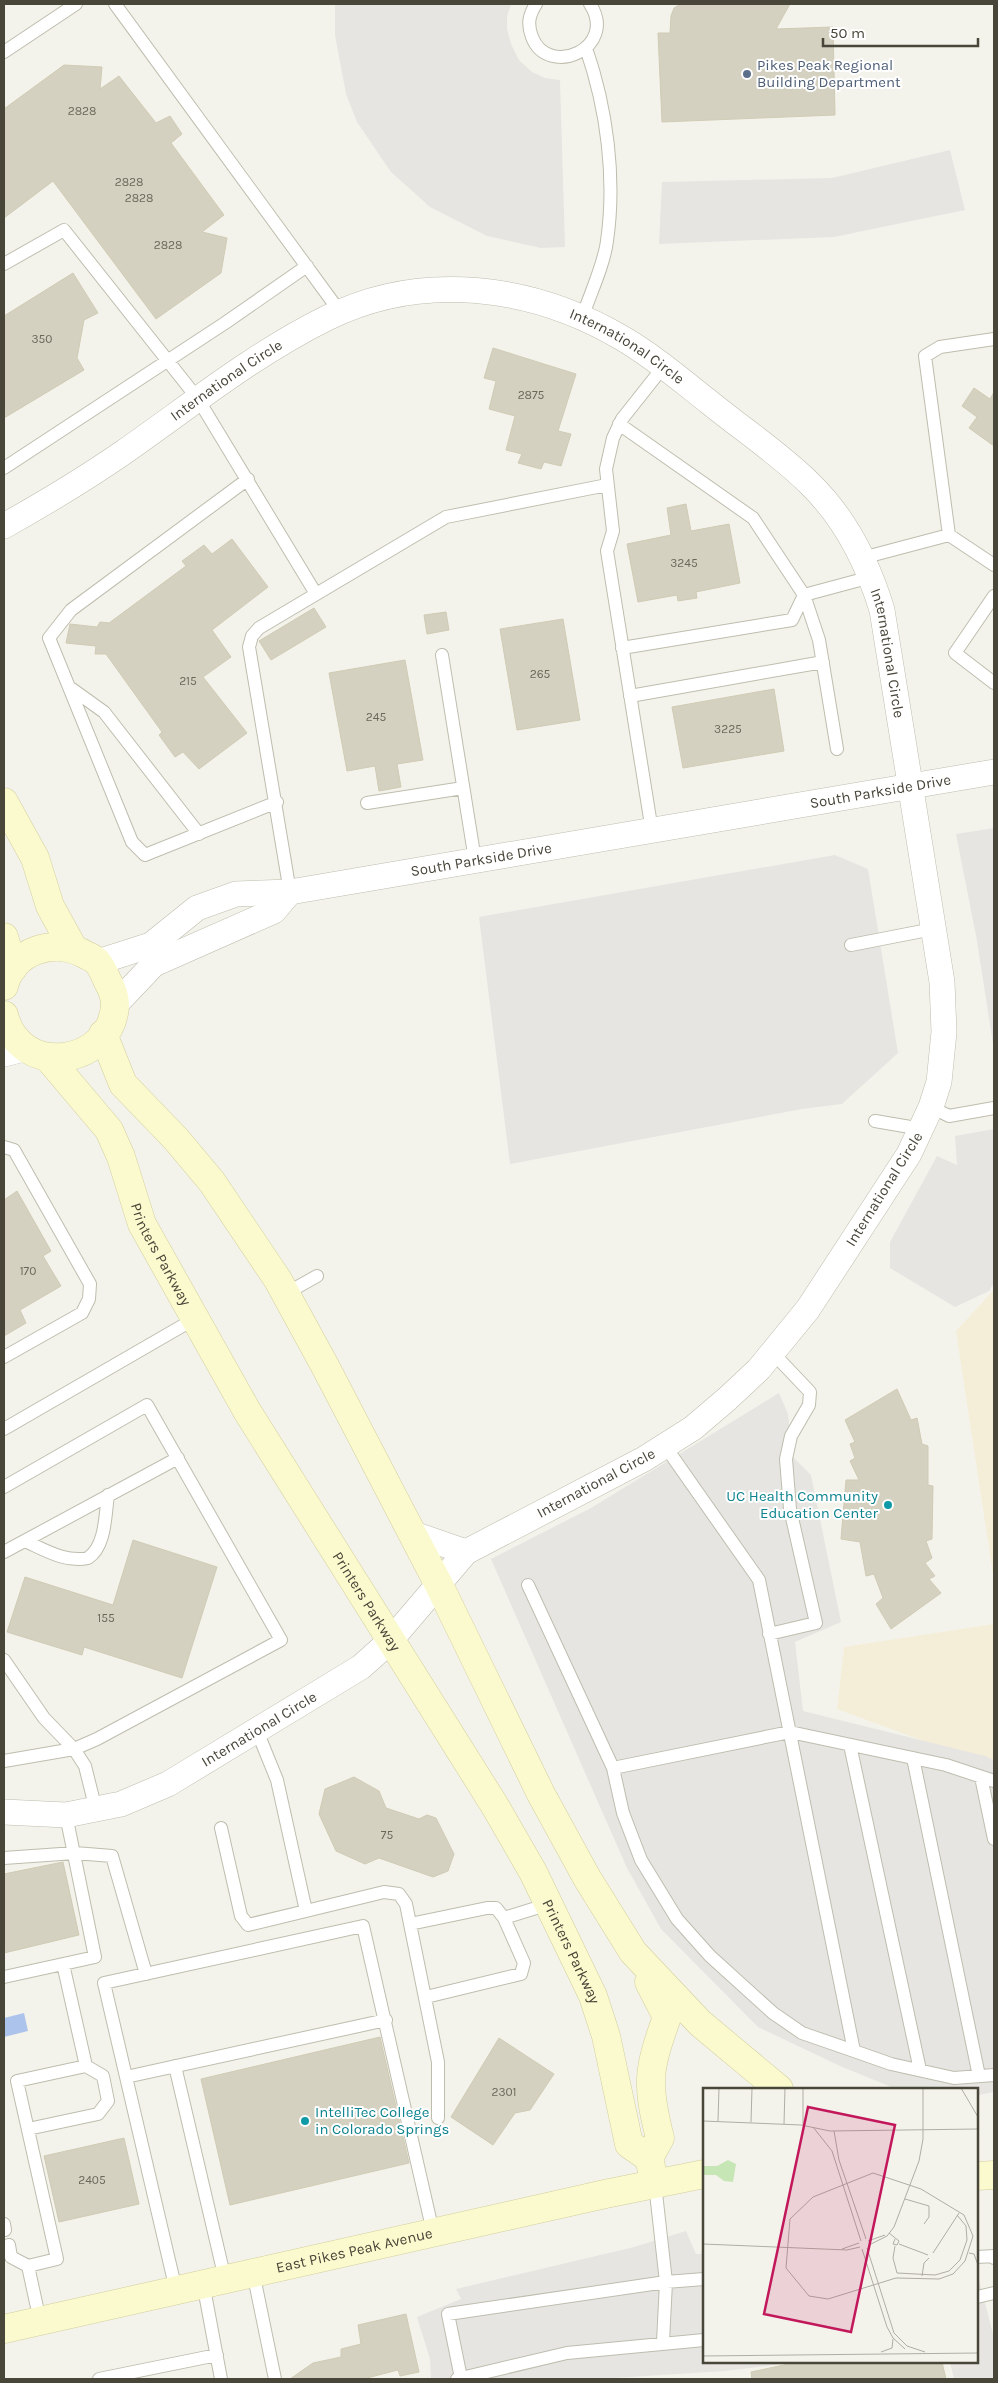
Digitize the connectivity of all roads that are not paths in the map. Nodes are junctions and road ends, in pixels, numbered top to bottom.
1 (76, 4) edge
2 (115, 4) edge
3 (536, 4) edge
4 (590, 4) edge
5 (586, 48) junction
6 (4, 52) edge
7 (4, 264) edge
8 (307, 266) junction
9 (340, 312) junction
10 (582, 318) junction
11 (994, 339) edge
12 (168, 360) junction
13 (664, 366) junction
14 (198, 399) junction
15 (619, 424) junction
16 (4, 468) edge
17 (248, 479) junction
18 (607, 485) junction
19 (4, 526) edge
20 (949, 535) junction
21 (994, 565) edge
22 (866, 567) junction
23 (316, 594) junction
24 (804, 595) junction
25 (994, 596) edge
26 (622, 648) junction
27 (442, 655) dead end
28 (823, 662) junction
29 (994, 683) edge
30 (72, 689) junction
31 (630, 696) junction
32 (837, 749) dead end
33 (994, 772) edge
34 (910, 786) junction
35 (463, 788) junction
36 (4, 802) edge
37 (277, 802) junction
38 (367, 803) dead end
39 (652, 831) junction
40 (199, 834) junction
41 (475, 860) junction
42 (290, 892) junction
43 (933, 929) junction
44 (4, 937) edge
45 (851, 945) dead end
46 (73, 948) junction
47 (98, 962) junction
48 (8, 977) edge
49 (115, 1005) junction
50 (4, 1016) edge
51 (103, 1034) junction
52 (25, 1054) edge
53 (994, 1108) edge
54 (927, 1118) junction
55 (875, 1121) dead end
56 (4, 1148) edge
57 (317, 1276) dead end
58 (285, 1294) junction
59 (196, 1318) junction
60 (773, 1353) junction
61 (4, 1357) edge
62 (4, 1429) edge
63 (665, 1446) junction
64 (178, 1458) junction
65 (4, 1487) edge
66 (108, 1495) junction
67 (411, 1533) junction
68 (25, 1541) junction
69 (4, 1552) edge
70 (466, 1552) junction
71 (439, 1585) junction
72 (528, 1585) dead end
73 (769, 1634) junction
74 (390, 1641) junction
75 (4, 1660) edge
76 (257, 1731) junction
77 (790, 1732) junction
78 (850, 1745) junction
79 (74, 1748) junction
80 (913, 1758) junction
81 (4, 1761) edge
82 (613, 1768) junction
83 (981, 1777) junction
84 (994, 1781) edge
85 (96, 1810) junction
86 (4, 1812) edge
87 (66, 1816) junction
88 (221, 1828) dead end
89 (994, 1839) edge
90 (75, 1853) junction
91 (4, 1858) edge
92 (549, 1904) junction
93 (306, 1911) junction
94 (504, 1918) junction
95 (410, 1924) junction
96 (633, 1952) junction
97 (63, 1964) junction
98 (146, 1974) junction
99 (4, 1977) edge
100 (426, 1997) junction
101 (386, 2020) junction
102 (854, 2051) junction
103 (86, 2066) junction
104 (175, 2066) junction
105 (920, 2070) junction
106 (994, 2075) edge
107 (979, 2076) junction
108 (126, 2077) junction
109 (777, 2088) edge
110 (438, 2118) dead end
111 (28, 2129) junction
112 (649, 2158) junction
113 (703, 2174) edge
114 (994, 2175) edge
115 (978, 2176) edge
116 (655, 2184) junction
117 (432, 2232) junction
118 (9, 2245) dead end
119 (978, 2257) edge
120 (994, 2258) edge
121 (28, 2266) junction
122 (253, 2272) junction
123 (703, 2279) edge
124 (214, 2281) junction
125 (666, 2282) junction
126 (176, 2290) junction
127 (994, 2294) edge
128 (978, 2297) edge
129 (40, 2321) junction
130 (4, 2329) edge
131 (703, 2340) edge
132 (663, 2342) junction
133 (216, 2355) junction
134 (122, 2377) edge
135 (99, 2379) edge
136 (221, 2379) edge
137 (275, 2379) edge
138 (459, 2379) edge

1 - 6 lane
2 - 8 lane
3 - 5 lane
4 - 5 lane
5 - 10 lane
7 - 12 lane
8 - 9 lane
8 - 12 lane
9 - 10 street, International Circle
9 - 14 street, International Circle
10 - 13 street, International Circle
11 - 20 lane
12 - 14 lane
12 - 16 lane
13 - 15 lane
13 - 22 street, International Circle
14 - 17 lane
14 - 19 street, International Circle
15 - 18 lane
15 - 24 lane
17 - 23 lane
17 - 30 lane
18 - 23 lane
18 - 26 lane
20 - 21 lane
20 - 22 lane
22 - 24 lane
22 - 34 street, International Circle
23 - 37 lane
24 - 26 lane
24 - 28 lane
25 - 29 lane
26 - 31 lane
27 - 35 lane
28 - 31 lane
28 - 32 lane
30 - 40 lane
30 - 40 lane
31 - 39 lane
33 - 34 street, South Parkside Drive
34 - 39 street, South Parkside Drive
34 - 43 street, International Circle
35 - 38 lane
35 - 41 lane
36 - 46 main road
37 - 40 lane
37 - 42 lane
39 - 41 street, South Parkside Drive
41 - 42 street, South Parkside Drive
42 - 47 street, South Parkside Drive
42 - 49 street
43 - 45 lane
43 - 54 street, International Circle
44 - 48 main road
46 - 47 main road
46 - 48 main road
47 - 49 main road
49 - 51 main road
50 - 52 main road
51 - 52 main road
51 - 58 main road
52 - 59 main road, Printers Parkway
53 - 54 lane
54 - 55 lane
54 - 60 street, International Circle
56 - 61 lane
57 - 58 lane
58 - 67 main road
59 - 62 lane
59 - 74 main road, Printers Parkway
60 - 63 street, International Circle
60 - 73 lane
63 - 70 street, International Circle
63 - 73 lane
64 - 65 lane
64 - 66 lane
64 - 79 lane
66 - 68 lane
66 - 68 lane
67 - 70 street
67 - 71 main road
68 - 69 lane
70 - 71 street, International Circle
71 - 74 street, International Circle
71 - 96 main road
72 - 82 lane
73 - 77 lane
74 - 76 street, International Circle
74 - 92 main road, Printers Parkway
75 - 79 lane
76 - 85 street, International Circle
76 - 93 lane
77 - 78 lane
77 - 82 lane
77 - 102 lane
78 - 80 lane
78 - 105 lane
79 - 81 lane
79 - 85 lane
80 - 83 lane
80 - 107 lane
82 - 102 lane
83 - 84 lane
83 - 89 lane
85 - 87 street, International Circle
86 - 87 street, International Circle
87 - 90 lane
88 - 93 lane
90 - 91 lane
90 - 97 lane
90 - 98 lane
92 - 94 lane
92 - 112 main road, Printers Parkway
93 - 95 lane
94 - 95 lane
94 - 100 lane
95 - 100 lane
96 - 109 main road
96 - 112 main road
97 - 99 lane
97 - 103 lane
98 - 101 lane
98 - 108 lane
100 - 110 lane
101 - 104 lane
101 - 117 lane
102 - 105 lane
103 - 111 lane
103 - 111 lane
104 - 108 lane
104 - 124 lane
105 - 107 lane
106 - 107 lane
108 - 126 lane
111 - 121 lane
112 - 116 main road
113 - 116 main road, East Pikes Peak Avenue
114 - 115 main road
116 - 117 main road, East Pikes Peak Avenue
116 - 125 lane
117 - 122 main road, East Pikes Peak Avenue
118 - 121 lane
119 - 120 lane
121 - 129 lane
122 - 124 main road, East Pikes Peak Avenue
122 - 137 lane
123 - 125 lane
124 - 126 main road, East Pikes Peak Avenue
124 - 133 lane
125 - 132 lane
125 - 138 lane
126 - 129 main road, East Pikes Peak Avenue
127 - 128 lane
129 - 130 main road, East Pikes Peak Avenue
131 - 132 lane
132 - 138 lane
133 - 134 lane
133 - 136 lane
134 - 135 lane

